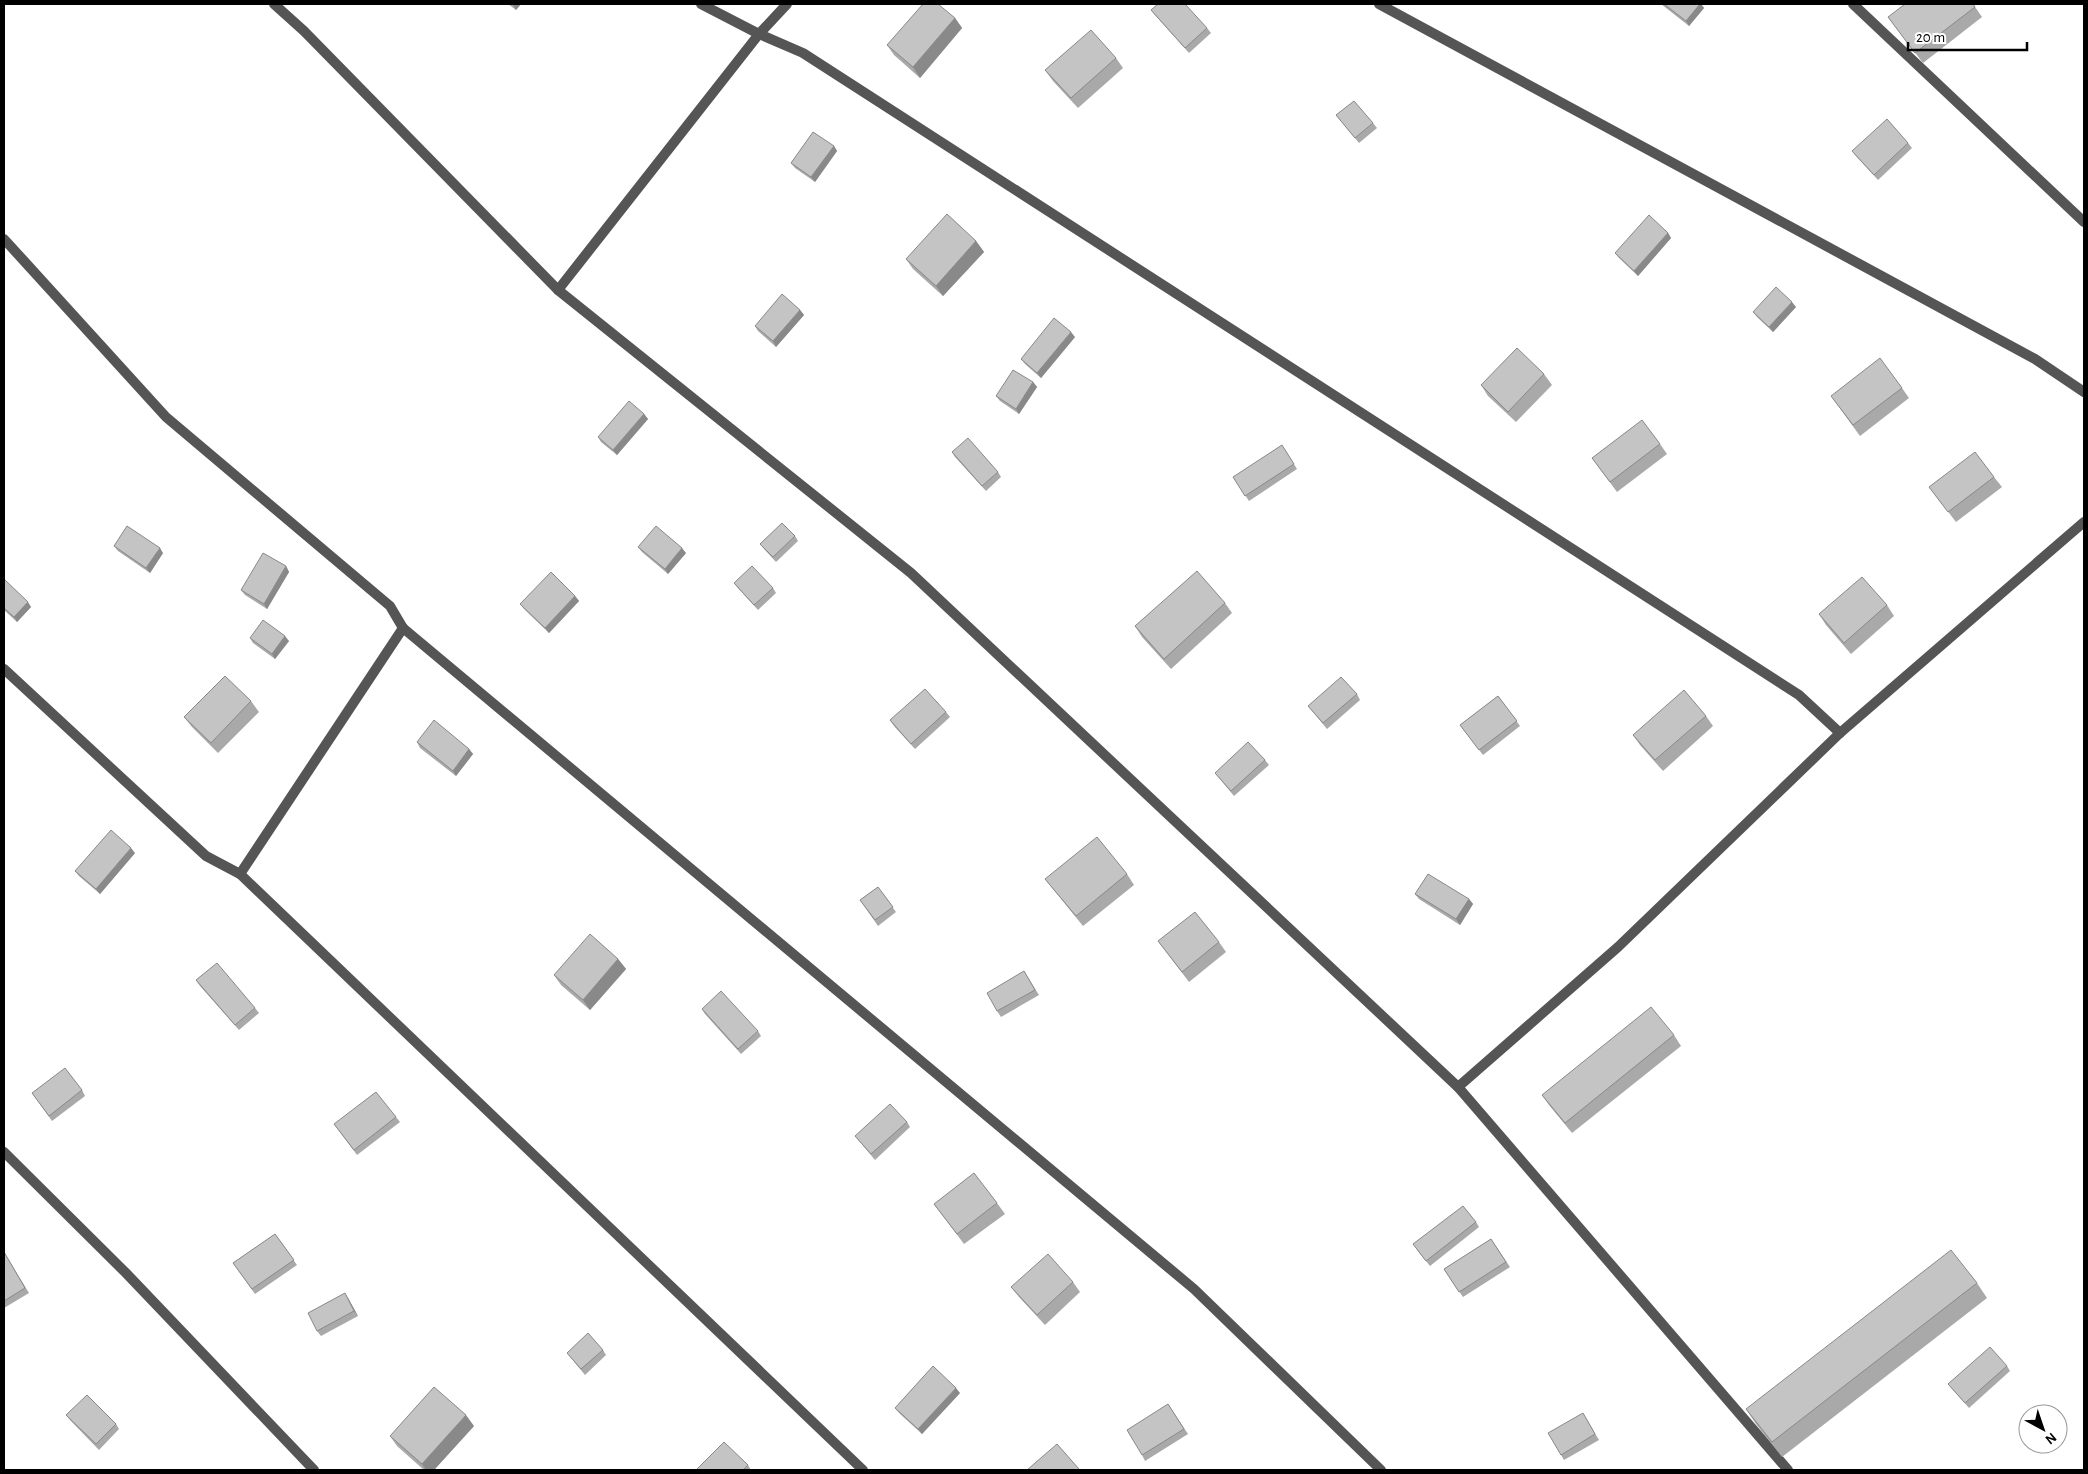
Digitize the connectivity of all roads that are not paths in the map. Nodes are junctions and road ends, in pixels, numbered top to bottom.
1 (274, 4) edge
2 (702, 4) edge
3 (787, 4) edge
4 (1379, 4) edge
5 (1853, 4) edge
6 (759, 34) junction
7 (2084, 222) edge
8 (4, 239) edge
9 (558, 290) junction
10 (2084, 392) edge
11 (2084, 522) edge
12 (402, 628) junction
13 (4, 669) edge
14 (1840, 733) junction
15 (240, 874) junction
16 (1458, 1087) junction
17 (4, 1152) edge
18 (314, 1470) edge
19 (863, 1470) edge
20 (1381, 1470) edge
21 (1788, 1470) edge

1 - 9 street
2 - 6 street
3 - 6 street
4 - 10 street
5 - 7 street
6 - 9 street
6 - 14 street
8 - 12 street
9 - 16 street
11 - 14 street
12 - 15 street
12 - 20 street
13 - 15 street
14 - 16 street
15 - 19 street
16 - 21 street
17 - 18 street

